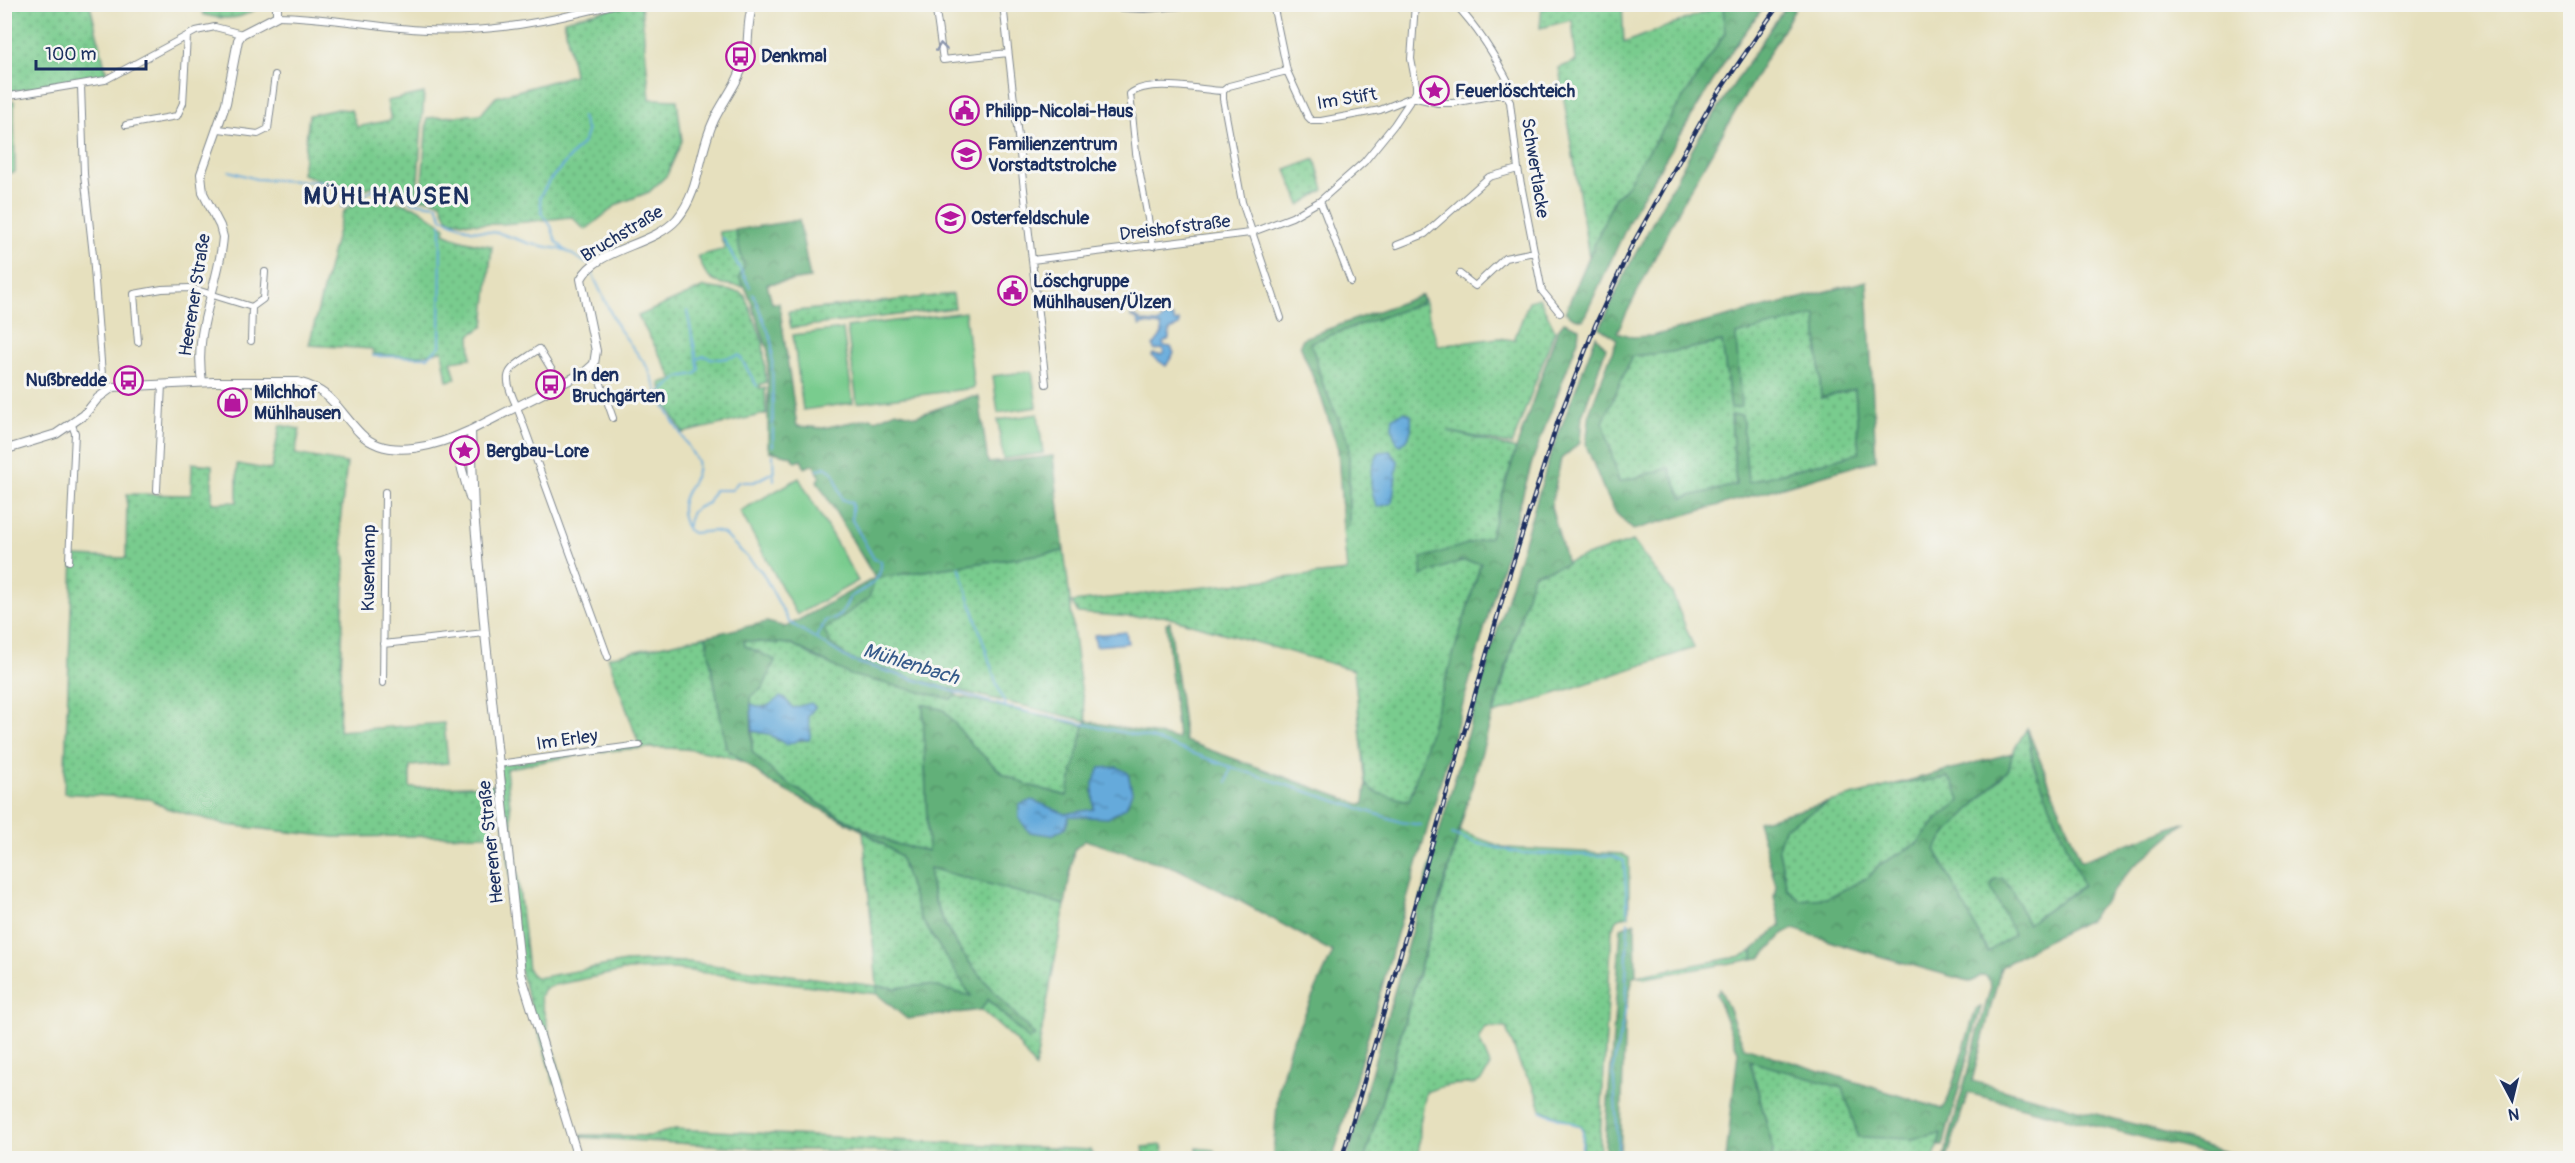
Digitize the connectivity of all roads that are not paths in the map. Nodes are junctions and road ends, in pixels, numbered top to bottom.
1 (277, 4) edge
2 (617, 4) edge
3 (753, 4) edge
4 (935, 4) edge
5 (1003, 4) edge
6 (1060, 4) edge
7 (1196, 4) edge
8 (1274, 4) edge
9 (1415, 4) edge
10 (1455, 4) edge
11 (277, 16) junction
12 (242, 34) junction
13 (188, 36) junction
14 (1008, 53) junction
15 (1287, 71) junction
16 (275, 75) dead end
17 (81, 86) junction
18 (1223, 91) junction
19 (1506, 95) junction
20 (4, 97) edge
21 (1413, 97) junction
22 (126, 124) dead end
23 (219, 129) junction
24 (1518, 169) junction
25 (1320, 201) junction
26 (1250, 233) junction
27 (1397, 244) dead end
28 (1153, 246) junction
29 (1534, 252) junction
30 (1032, 260) junction
31 (265, 272) dead end
32 (1460, 274) dead end
33 (1351, 282) dead end
34 (210, 295) junction
35 (252, 307) junction
36 (1560, 313) dead end
37 (1281, 318) dead end
38 (251, 341) dead end
39 (138, 342) dead end
40 (594, 364) junction
41 (202, 382) junction
42 (162, 384) junction
43 (1046, 384) dead end
44 (561, 385) junction
45 (107, 390) junction
46 (517, 407) junction
47 (614, 418) dead end
48 (72, 425) junction
49 (471, 430) junction
50 (453, 438) junction
51 (4, 450) edge
52 (157, 490) dead end
53 (385, 492) dead end
54 (474, 513) junction
55 (69, 561) dead end
56 (485, 633) junction
57 (383, 644) junction
58 (608, 657) dead end
59 (383, 683) dead end
60 (639, 745) dead end
61 (498, 764) junction
62 (578, 1158) edge

1 - 11 street
2 - 11 street
3 - 40 street, Bruchstraße
14 -> 4 street
5 - 14 street
6 - 7 street
8 - 15 street, Im Stift
9 - 21 street
10 - 19 street, Schwertlacke
11 - 12 street
12 - 13 street
12 - 23 street, Heerener Straße
13 - 17 street
13 - 22 street
14 - 30 street
15 - 18 street
15 - 21 street, Im Stift
16 - 23 street
17 - 20 street
17 - 45 street
18 - 26 street
18 - 28 street
19 - 21 street
19 - 24 street, Schwertlacke
21 - 25 street, Dreishofstraße
23 - 34 street, Heerener Straße
24 - 27 street
24 - 29 street, Schwertlacke
25 - 26 street, Dreishofstraße
25 - 33 street
26 - 28 street, Dreishofstraße
26 - 37 street, Dreishofstraße
28 - 30 street, Dreishofstraße
29 - 32 street
29 - 36 street, Schwertlacke
30 - 43 street
31 - 35 street
34 - 35 street
34 - 39 street
34 - 41 street, Heerener Straße
35 - 38 street
40 - 44 street
40 - 47 street
41 - 42 street
41 - 50 street, Heerener Straße
42 - 45 street
42 - 52 street
44 - 46 street
44 - 46 street
45 - 48 street
46 - 49 street
46 - 58 street
48 - 51 street
48 - 55 street
49 - 50 street, Heerener Straße
49 - 54 street, Heerener Straße
50 - 54 street, Heerener Straße
53 - 57 street, Kusenkamp
54 - 56 street, Heerener Straße
56 - 57 street
56 - 61 street, Heerener Straße
57 - 59 street, Kusenkamp
60 - 61 street, Im Erley
61 - 62 street, Heerener Straße

